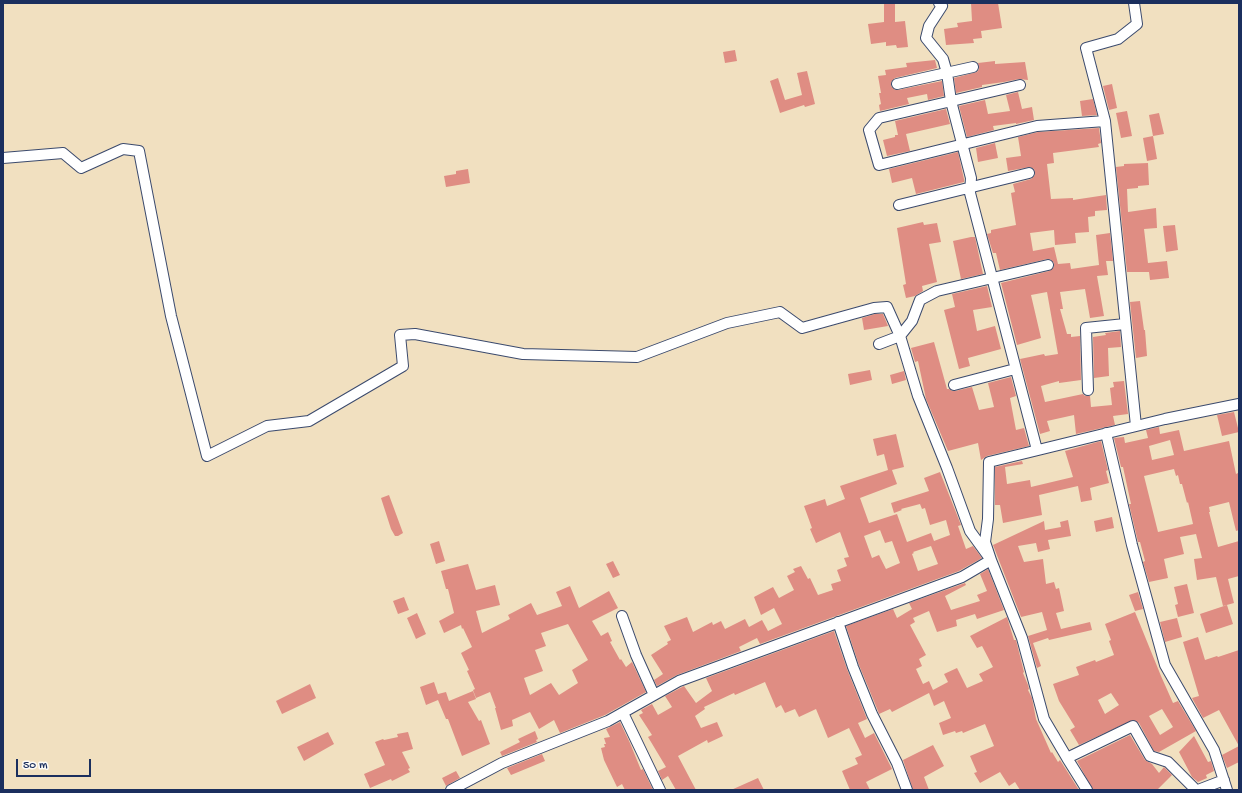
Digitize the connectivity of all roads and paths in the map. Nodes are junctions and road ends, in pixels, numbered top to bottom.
1 (940, 3) edge
2 (1134, 3) edge
3 (973, 67) dead end
4 (947, 73) junction
5 (897, 84) dead end
6 (1020, 85) dead end
7 (951, 101) junction
8 (1105, 121) junction
9 (963, 144) junction
10 (3, 158) edge
11 (1030, 173) dead end
12 (971, 187) junction
13 (899, 205) dead end
14 (1048, 265) dead end
15 (992, 278) junction
16 (1125, 324) junction
17 (900, 336) junction
18 (879, 344) dead end
19 (1016, 369) junction
20 (954, 385) dead end
21 (1088, 390) dead end
22 (1239, 404) edge
23 (1136, 426) junction
24 (1106, 433) junction
25 (1037, 450) junction
26 (991, 560) junction
27 (622, 616) dead end
28 (838, 622) junction
29 (654, 695) junction
30 (623, 713) junction
31 (1067, 758) junction
32 (1226, 785) edge
33 (451, 790) edge
34 (660, 790) edge
35 (907, 790) edge
36 (1087, 790) edge
37 (1197, 790) edge

1 - 4 street
2 - 8 street
3 - 4 street
4 - 5 street
4 - 7 street
6 - 7 street
7 - 9 street
7 - 9 street
8 - 9 street
8 - 16 street
9 - 12 street
10 - 17 street
11 - 12 street
12 - 13 street
12 - 15 street
14 - 15 street
15 - 17 street
15 - 19 street
16 - 21 street
16 - 23 street
17 - 18 street
17 - 26 street
19 - 20 street
19 - 25 street
22 - 23 street
23 - 24 street
24 - 25 street
24 - 32 street
25 - 26 street
26 - 28 street
26 - 31 street
27 - 29 street
28 - 29 street
28 - 35 street
29 - 30 street
30 - 33 street
30 - 34 street
31 - 36 street
31 - 37 street
32 - 37 street

